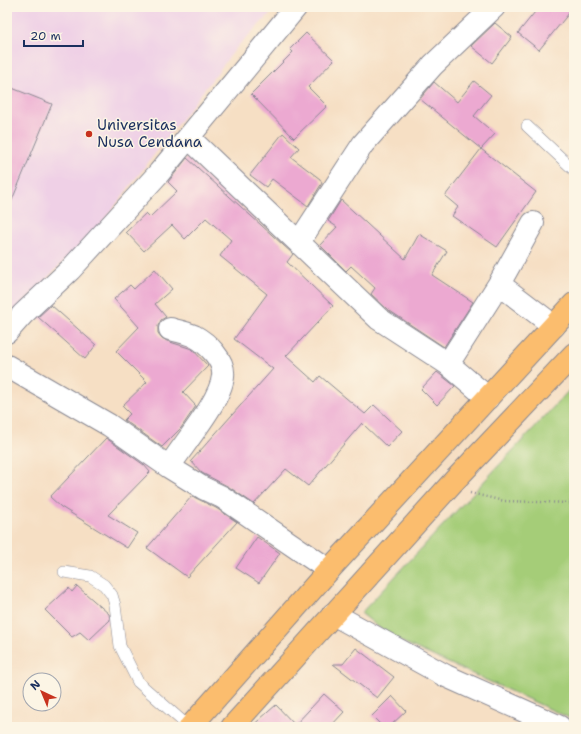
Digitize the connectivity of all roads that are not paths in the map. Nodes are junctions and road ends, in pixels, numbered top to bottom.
1 (296, 7) edge
2 (494, 7) edge
3 (527, 126) dead end
4 (189, 138) junction
5 (574, 170) edge
6 (533, 223) dead end
7 (299, 242) junction
8 (498, 284) junction
9 (574, 304) edge
10 (554, 326) junction
11 (170, 329) dead end
12 (7, 332) edge
13 (574, 354) edge
14 (448, 364) junction
15 (7, 366) edge
16 (488, 398) junction
17 (170, 467) junction
18 (329, 570) junction
19 (64, 572) dead end
20 (333, 614) junction
21 (189, 727) edge
22 (232, 727) edge
23 (560, 727) edge

1 - 4 street
2 - 7 street
3 - 5 lane
4 - 7 street
4 - 12 street
6 - 8 street
7 - 14 street
8 - 10 street
8 - 14 street
9 - 10 highway
10 - 16 highway
11 - 17 street
13 - 20 highway
14 - 16 street
15 - 17 street
16 - 18 highway
17 - 18 street
18 - 21 highway
19 - 21 lane
20 - 22 highway
20 - 23 street

